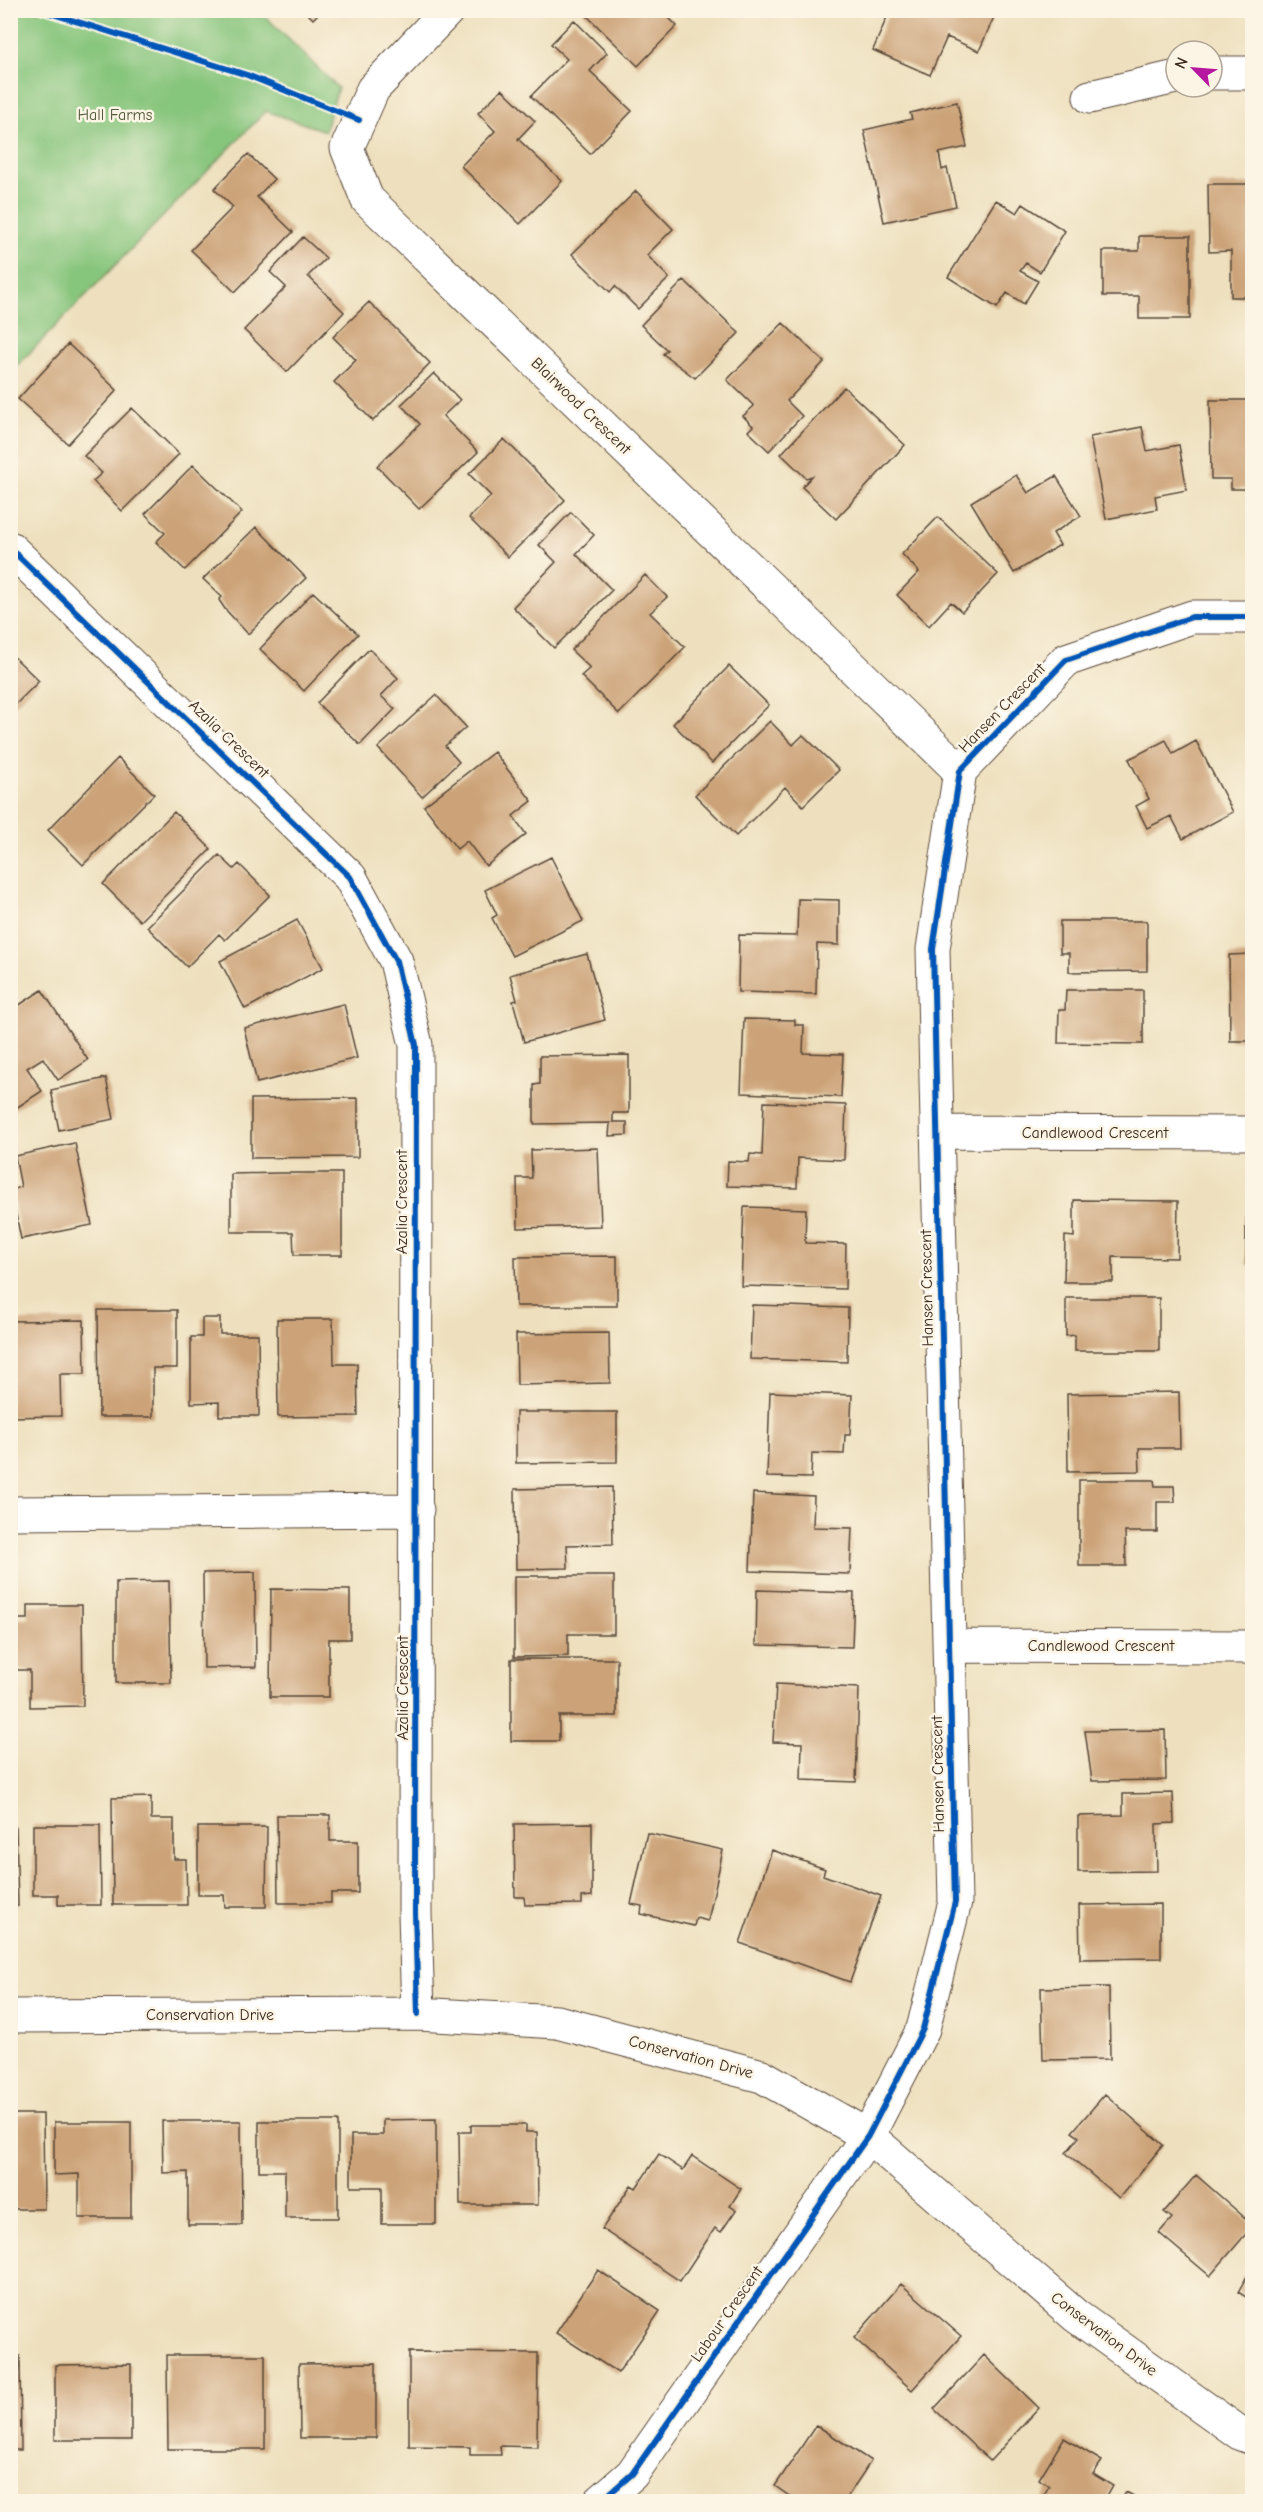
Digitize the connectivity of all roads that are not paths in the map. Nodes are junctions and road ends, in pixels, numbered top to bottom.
1 (448, 10) edge
2 (1224, 73) edge
3 (1252, 73) edge
4 (1164, 80) edge
5 (1090, 97) dead end
6 (10, 548) edge
7 (1252, 617) edge
8 (960, 771) junction
9 (937, 1131) junction
10 (1252, 1133) edge
11 (417, 1510) junction
12 (10, 1513) edge
13 (949, 1646) junction
14 (1252, 1647) edge
15 (418, 2014) junction
16 (10, 2016) edge
17 (868, 2136) junction
18 (1252, 2438) edge
19 (600, 2502) edge

1 - 8 street, Blairwood Crescent
2 - 3 street
4 - 5 street
6 - 11 street, Azalia Crescent
7 - 8 street, Hansen Crescent
8 - 9 street, Hansen Crescent
9 - 10 street, Candlewood Crescent
9 - 13 street, Hansen Crescent
11 - 12 street
11 - 15 street, Azalia Crescent
13 - 14 street, Candlewood Crescent
13 - 17 street, Hansen Crescent
15 - 16 street, Conservation Drive
15 - 17 street, Conservation Drive
17 - 18 street, Conservation Drive
17 - 19 street, Labour Crescent

